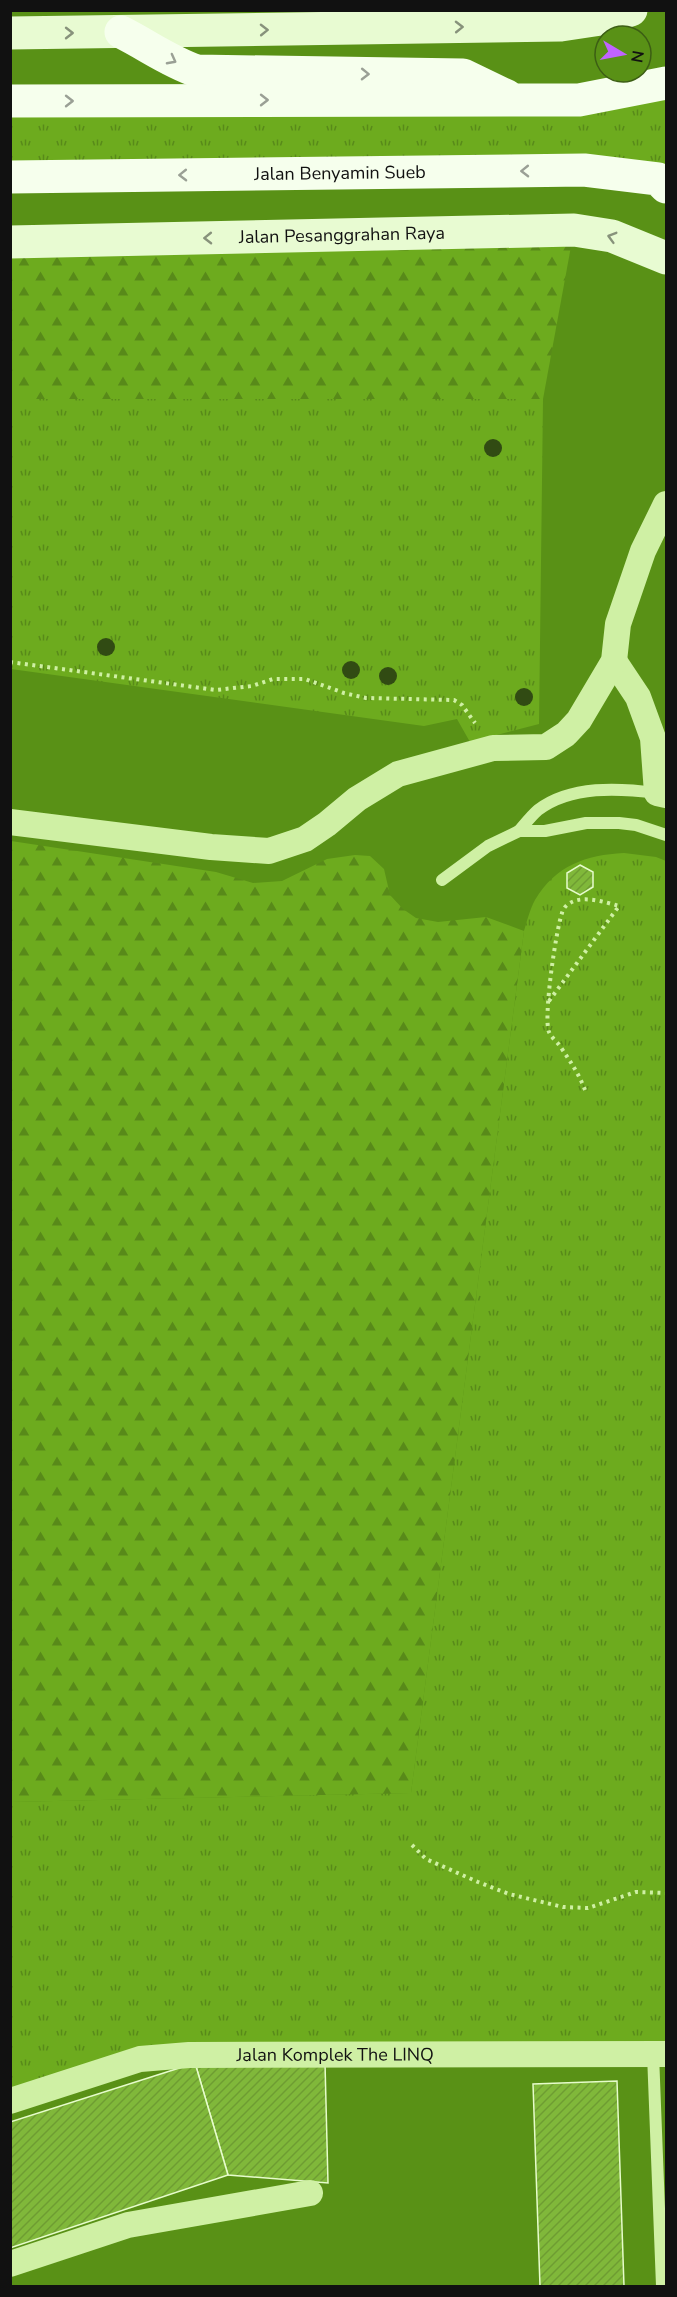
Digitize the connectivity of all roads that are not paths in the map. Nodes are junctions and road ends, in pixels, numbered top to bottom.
1 (631, 10) edge
2 (121, 32) junction
3 (10, 33) edge
4 (664, 85) edge
5 (514, 99) junction
6 (10, 101) edge
7 (10, 177) edge
8 (664, 180) edge
9 (10, 242) edge
10 (666, 258) edge
11 (666, 504) edge
12 (614, 661) junction
13 (662, 794) edge
14 (10, 822) edge
15 (519, 831) junction
16 (666, 834) edge
17 (442, 880) dead end
18 (660, 2054) edge
19 (10, 2101) edge
20 (310, 2193) dead end
21 (10, 2264) edge
22 (663, 2286) edge

2 -> 1 main road
3 -> 2 main road
2 -> 5 main road
4 - 5 main road
6 -> 5 main road
8 -> 7 main road, Jalan Benyamin Sueb
10 -> 9 main road, Jalan Pesanggrahan Raya
11 - 12 street
12 - 13 street
12 - 14 street
13 - 15 lane
15 - 16 lane
15 - 17 lane
18 - 19 street, Jalan Komplek The LINQ
18 - 22 lane
20 - 21 street

